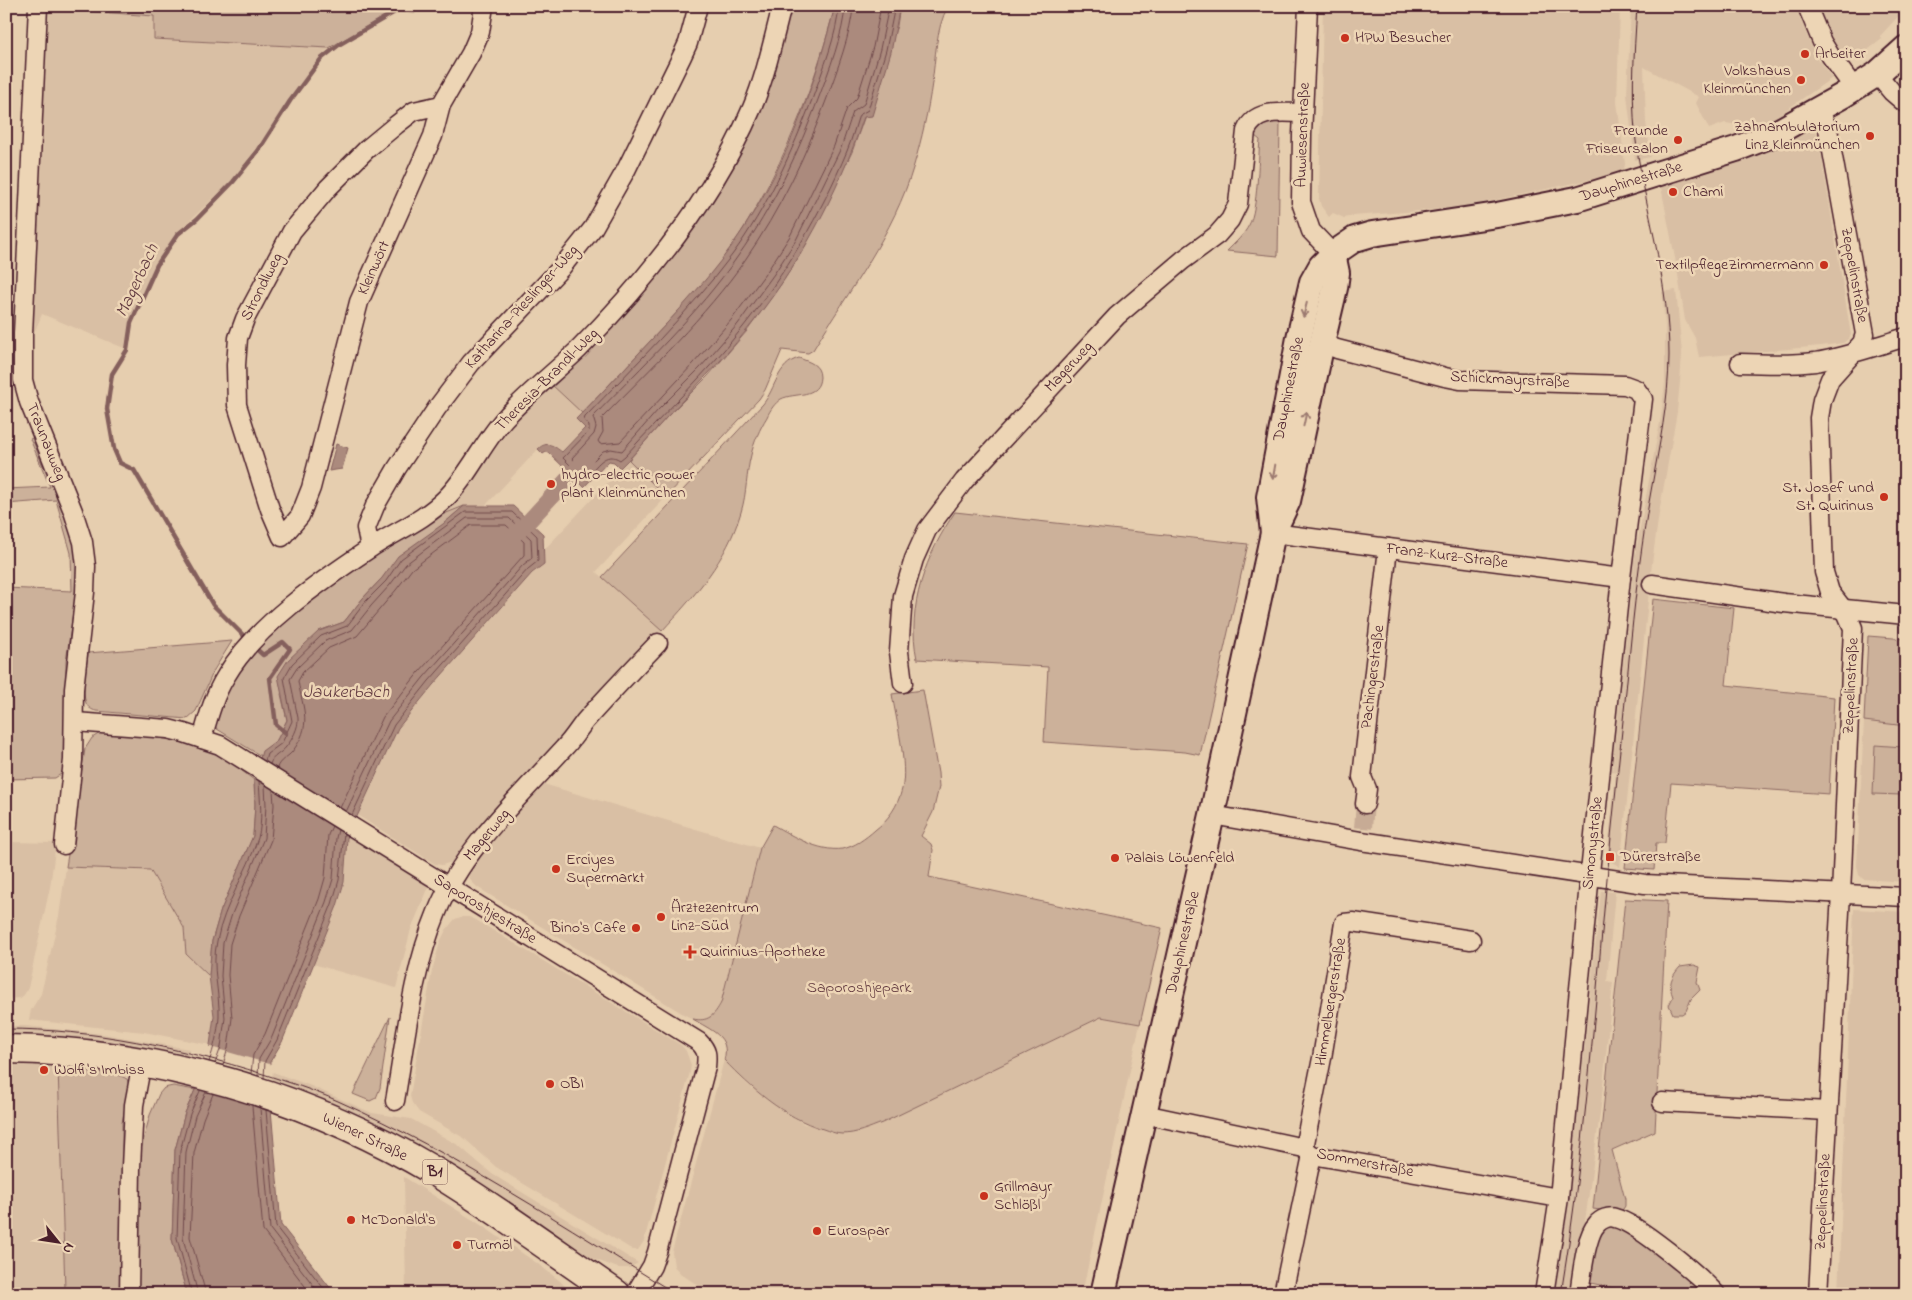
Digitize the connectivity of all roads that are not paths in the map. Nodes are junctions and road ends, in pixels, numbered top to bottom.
1 (38, 6) edge
2 (484, 6) edge
3 (698, 6) edge
4 (782, 6) edge
5 (1308, 6) edge
6 (1808, 6) edge
7 (1906, 48) edge
8 (1877, 74) junction
9 (1854, 88) junction
10 (1906, 104) edge
11 (441, 105) junction
12 (1819, 109) junction
13 (1302, 113) junction
14 (1333, 254) junction
15 (1906, 337) edge
16 (1322, 342) junction
17 (1854, 353) junction
18 (1740, 363) dead end
19 (1640, 394) joint
20 (1273, 533) junction
21 (282, 537) joint
22 (370, 548) junction
23 (1388, 548) junction
24 (1621, 578) junction
25 (1652, 584) dead end
26 (1843, 609) junction
27 (1906, 616) edge
28 (658, 643) dead end
29 (903, 682) dead end
30 (75, 722) junction
31 (202, 739) junction
32 (1366, 804) tunnel mouth
33 (1212, 815) junction
34 (64, 845) dead end
35 (1590, 875) junction
36 (448, 887) junction
37 (1841, 894) junction
38 (1906, 898) edge
39 (1471, 940) dead end
40 (6, 1049) edge
41 (142, 1062) junction
42 (395, 1101) dead end
43 (1662, 1102) dead end
44 (1828, 1111) junction
45 (1144, 1114) junction
46 (1308, 1151) junction
47 (1559, 1198) junction
48 (1582, 1293) edge
49 (129, 1294) edge
50 (616, 1294) edge
51 (635, 1294) edge
52 (1103, 1294) edge
53 (1283, 1294) edge
54 (1544, 1294) edge
55 (1716, 1294) edge
56 (1818, 1294) edge

1 - 30 street, Traunauweg
2 - 11 street, Kleinwört
3 - 22 street, Katharina-Pieslinger-Weg
4 - 22 street, Theresia-Brandl-Weg
5 - 13 street, Auwiesenstraße
6 - 9 street
7 - 8 main road, Dauphinestraße
8 - 9 main road, Dauphinestraße
8 - 10 street
9 - 12 main road, Dauphinestraße
11 - 21 street, Kleinwört
11 - 21 street, Strondlweg
12 - 14 main road, Dauphinestraße
12 - 17 street, Zeppelinstraße
13 - 14 street, Auwiesenstraße
13 - 29 street, Magerweg
14 - 16 main road, Dauphinestraße
14 -> 20 main road, Dauphinestraße
15 - 17 street
16 - 19 street, Schickmayrstraße
20 -> 16 main road, Dauphinestraße
17 - 18 street
17 - 26 street, Zeppelinstraße
19 - 24 street, Simonystraße
20 - 23 street, Franz-Kurz-Straße
20 - 33 main road, Dauphinestraße
22 - 31 street, Theresia-Brandl-Weg
23 - 24 street, Franz-Kurz-Straße
23 - 32 street, Pachingerstraße
24 - 35 street, Simonystraße
25 - 26 street
26 - 27 street
26 - 37 street, Zeppelinstraße
28 - 36 street, Magerweg
30 - 31 street, Saporoshjestraße
30 - 34 street, Traunauweg
31 - 36 street, Saporoshjestraße
33 - 35 street
33 - 45 main road, Dauphinestraße
35 - 37 street
35 - 47 street, Simonystraße
36 - 42 street, Magerweg
36 - 51 street, Saporoshjestraße
37 - 38 street
37 - 44 street, Zeppelinstraße
39 - 46 street, Himmelbergerstraße
40 - 41 main road, Wiener Straße / B1
41 - 49 street
41 - 50 main road, Wiener Straße / B1
43 - 44 street
44 - 56 street, Zeppelinstraße
45 - 46 street, Sommerstraße
45 - 52 main road, Dauphinestraße
46 - 47 street, Sommerstraße
46 - 53 street, Himmelbergerstraße
47 - 54 street, Simonystraße
48 - 55 street

